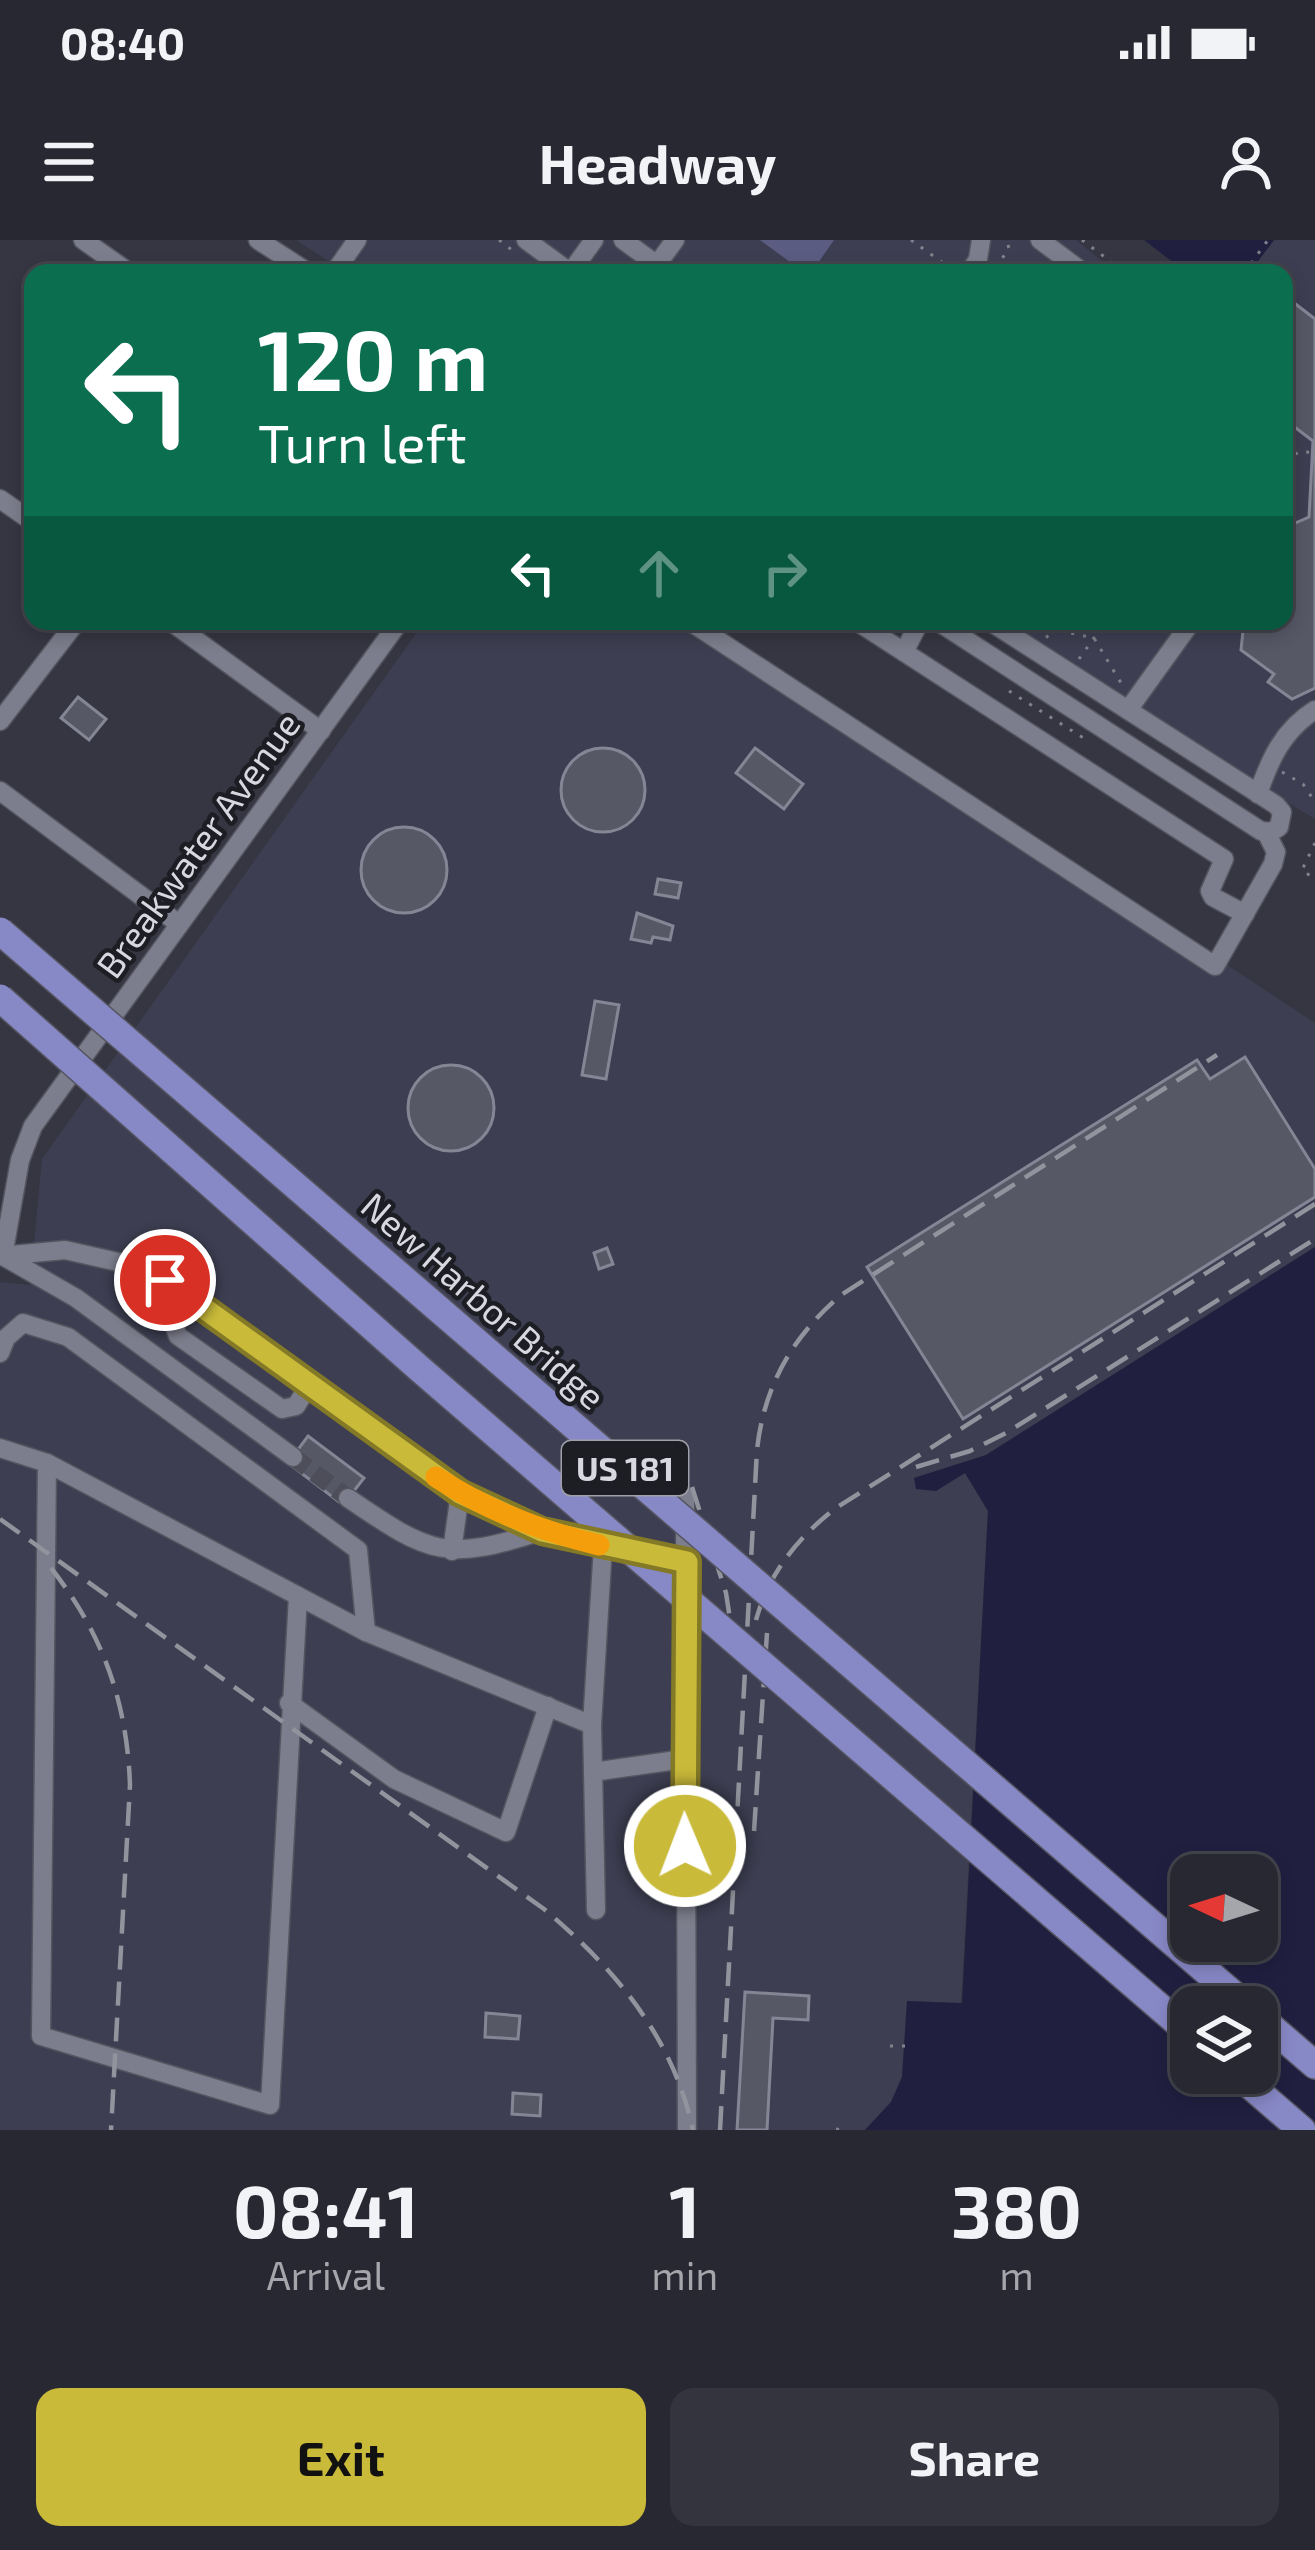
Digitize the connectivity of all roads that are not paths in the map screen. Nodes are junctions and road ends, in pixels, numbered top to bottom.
1 (83, 240) edge
2 (258, 240) edge
3 (526, 240) edge
4 (594, 240) edge
5 (623, 240) edge
6 (1040, 240) edge
7 (117, 264) edge
8 (295, 264) edge
9 (555, 264) edge
10 (568, 264) edge
11 (649, 264) edge
12 (1072, 264) edge
13 (69, 630) edge
14 (182, 630) edge
15 (393, 630) edge
16 (702, 630) edge
17 (870, 630) edge
18 (915, 630) edge
19 (952, 630) edge
20 (1003, 630) edge
21 (1186, 630) edge
22 (904, 652) junction
23 (1128, 710) junction
24 (1315, 710) edge
25 (0, 721) edge
26 (321, 730) junction
27 (0, 791) edge
28 (1258, 794) junction
29 (1266, 832) junction
30 (1245, 914) junction
31 (179, 924) junction
32 (0, 931) edge
33 (0, 998) edge
34 (2, 1256) edge
35 (191, 1298) junction
36 (0, 1353) edge
37 (309, 1385) junction
38 (0, 1448) edge
39 (293, 1456) tunnel mouth
40 (47, 1463) junction
41 (460, 1493) junction
42 (685, 1496) dead end
43 (348, 1498) tunnel mouth
44 (542, 1531) junction
45 (603, 1546) junction
46 (452, 1551) junction
47 (687, 1562) junction
48 (298, 1596) junction
49 (366, 1632) junction
50 (289, 1703) junction
51 (548, 1706) junction
52 (592, 1725) junction
53 (684, 1759) junction
54 (592, 1772) junction
55 (596, 1910) dead end
56 (1224, 1986) edge
57 (1170, 2016) edge
58 (1278, 2033) edge
59 (1315, 2065) edge
60 (1260, 2094) edge
61 (687, 2130) edge
62 (1302, 2130) edge

1 - 7 street
2 - 8 street
3 - 9 street
4 - 10 street
5 - 11 street
6 - 12 street
13 - 25 street
14 - 26 street
15 - 26 street, Breakwater Avenue
16 - 30 street
17 - 22 street
18 - 22 street
19 - 29 street
20 - 23 street
21 - 23 street
22 - 30 street
23 - 28 street
24 - 28 street
26 - 31 street, Breakwater Avenue
27 - 31 street
28 - 29 street
29 - 30 street
31 - 34 street, Breakwater Avenue
32 - 56 highway, New Harbor Bridge / US 181, bridge
33 - 57 highway, US 181, bridge
34 - 35 street
34 - 39 street
35 - 37 street
35 - 37 street
36 - 49 street
37 - 41 street
38 - 40 street
40 - 48 street
40 - 50 street
41 - 44 street
41 - 46 street
42 - 47 street
43 - 46 street
44 - 45 street
44 - 46 street
45 - 47 street
45 - 52 street
47 - 53 street
48 - 49 street
48 - 50 street
49 - 51 street
50 - 51 street
51 - 52 street
52 - 54 street
53 - 54 street
53 - 61 street
54 - 55 street
58 - 59 highway
60 - 62 highway

